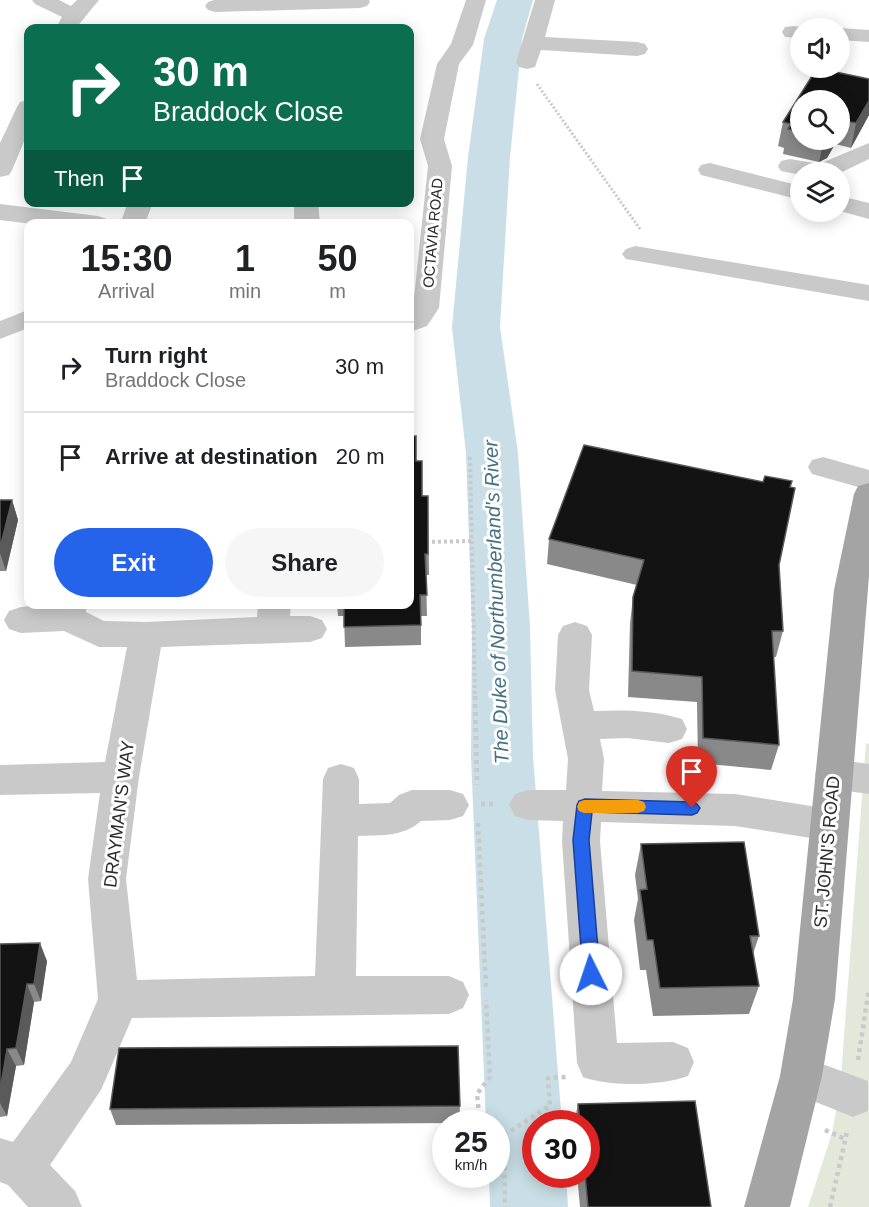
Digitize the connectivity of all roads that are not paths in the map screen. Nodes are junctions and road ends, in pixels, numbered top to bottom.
1 (42, 0) edge
2 (476, 0) edge
3 (545, 0) edge
4 (356, 7) edge
5 (213, 11) edge
6 (76, 14) edge
7 (850, 35) edge
8 (869, 36) edge
9 (637, 50) dead end
10 (24, 116) edge
11 (869, 150) edge
12 (843, 162) edge
13 (0, 170) edge
14 (710, 170) dead end
15 (790, 190) edge
16 (850, 206) edge
17 (869, 211) edge
18 (0, 212) edge
19 (57, 219) edge
20 (638, 241) road end
21 (869, 293) edge
22 (24, 320) edge
23 (414, 322) edge
24 (0, 331) edge
25 (823, 467) dead end
26 (869, 480) edge
27 (869, 494) edge
28 (859, 593) edge
29 (70, 611) edge
30 (274, 617) edge
31 (21, 620) dead end
32 (310, 629) dead end
33 (146, 634) junction
34 (575, 635) dead end
35 (579, 726) junction
36 (669, 729) dead end
37 (121, 777) junction
38 (851, 777) edge
39 (341, 779) dead end
40 (0, 780) edge
41 (468, 800) road end
42 (528, 805) dead end
43 (585, 805) junction
44 (342, 821) junction
45 (830, 825) junction
46 (335, 995) junction
47 (449, 995) dead end
48 (119, 999) junction
49 (673, 1062) dead end
50 (801, 1076) junction
51 (853, 1096) road end
52 (11, 1163) edge
53 (59, 1207) edge
54 (766, 1207) edge

1 - 6 street
2 - 23 street, OCTAVIA ROAD
3 - 9 street
4 - 5 street
7 - 8 street
10 - 13 street
11 - 12 street
14 - 15 street
16 - 17 street
18 - 19 street
20 - 21 street
22 - 24 street
25 - 26 street
27 - 28 main road, ST. JOHN'S ROAD
28 - 38 main road, ST. JOHN'S ROAD
29 - 31 street
29 - 33 street
30 - 32 street
30 - 33 street
33 - 37 street, DRAYMAN'S WAY
34 - 35 street
35 - 36 street
35 - 43 street
37 - 40 street
37 - 48 street, DRAYMAN'S WAY
38 - 45 main road, ST. JOHN'S ROAD
39 - 44 street
41 - 44 street
42 - 43 street
43 - 45 street
43 - 49 street
44 - 46 street
45 - 50 main road, ST. JOHN'S ROAD
46 - 47 street
46 - 48 street
48 - 52 street, DRAYMAN'S WAY
50 - 51 street
50 - 54 main road, ST. JOHN'S ROAD
52 - 53 street

